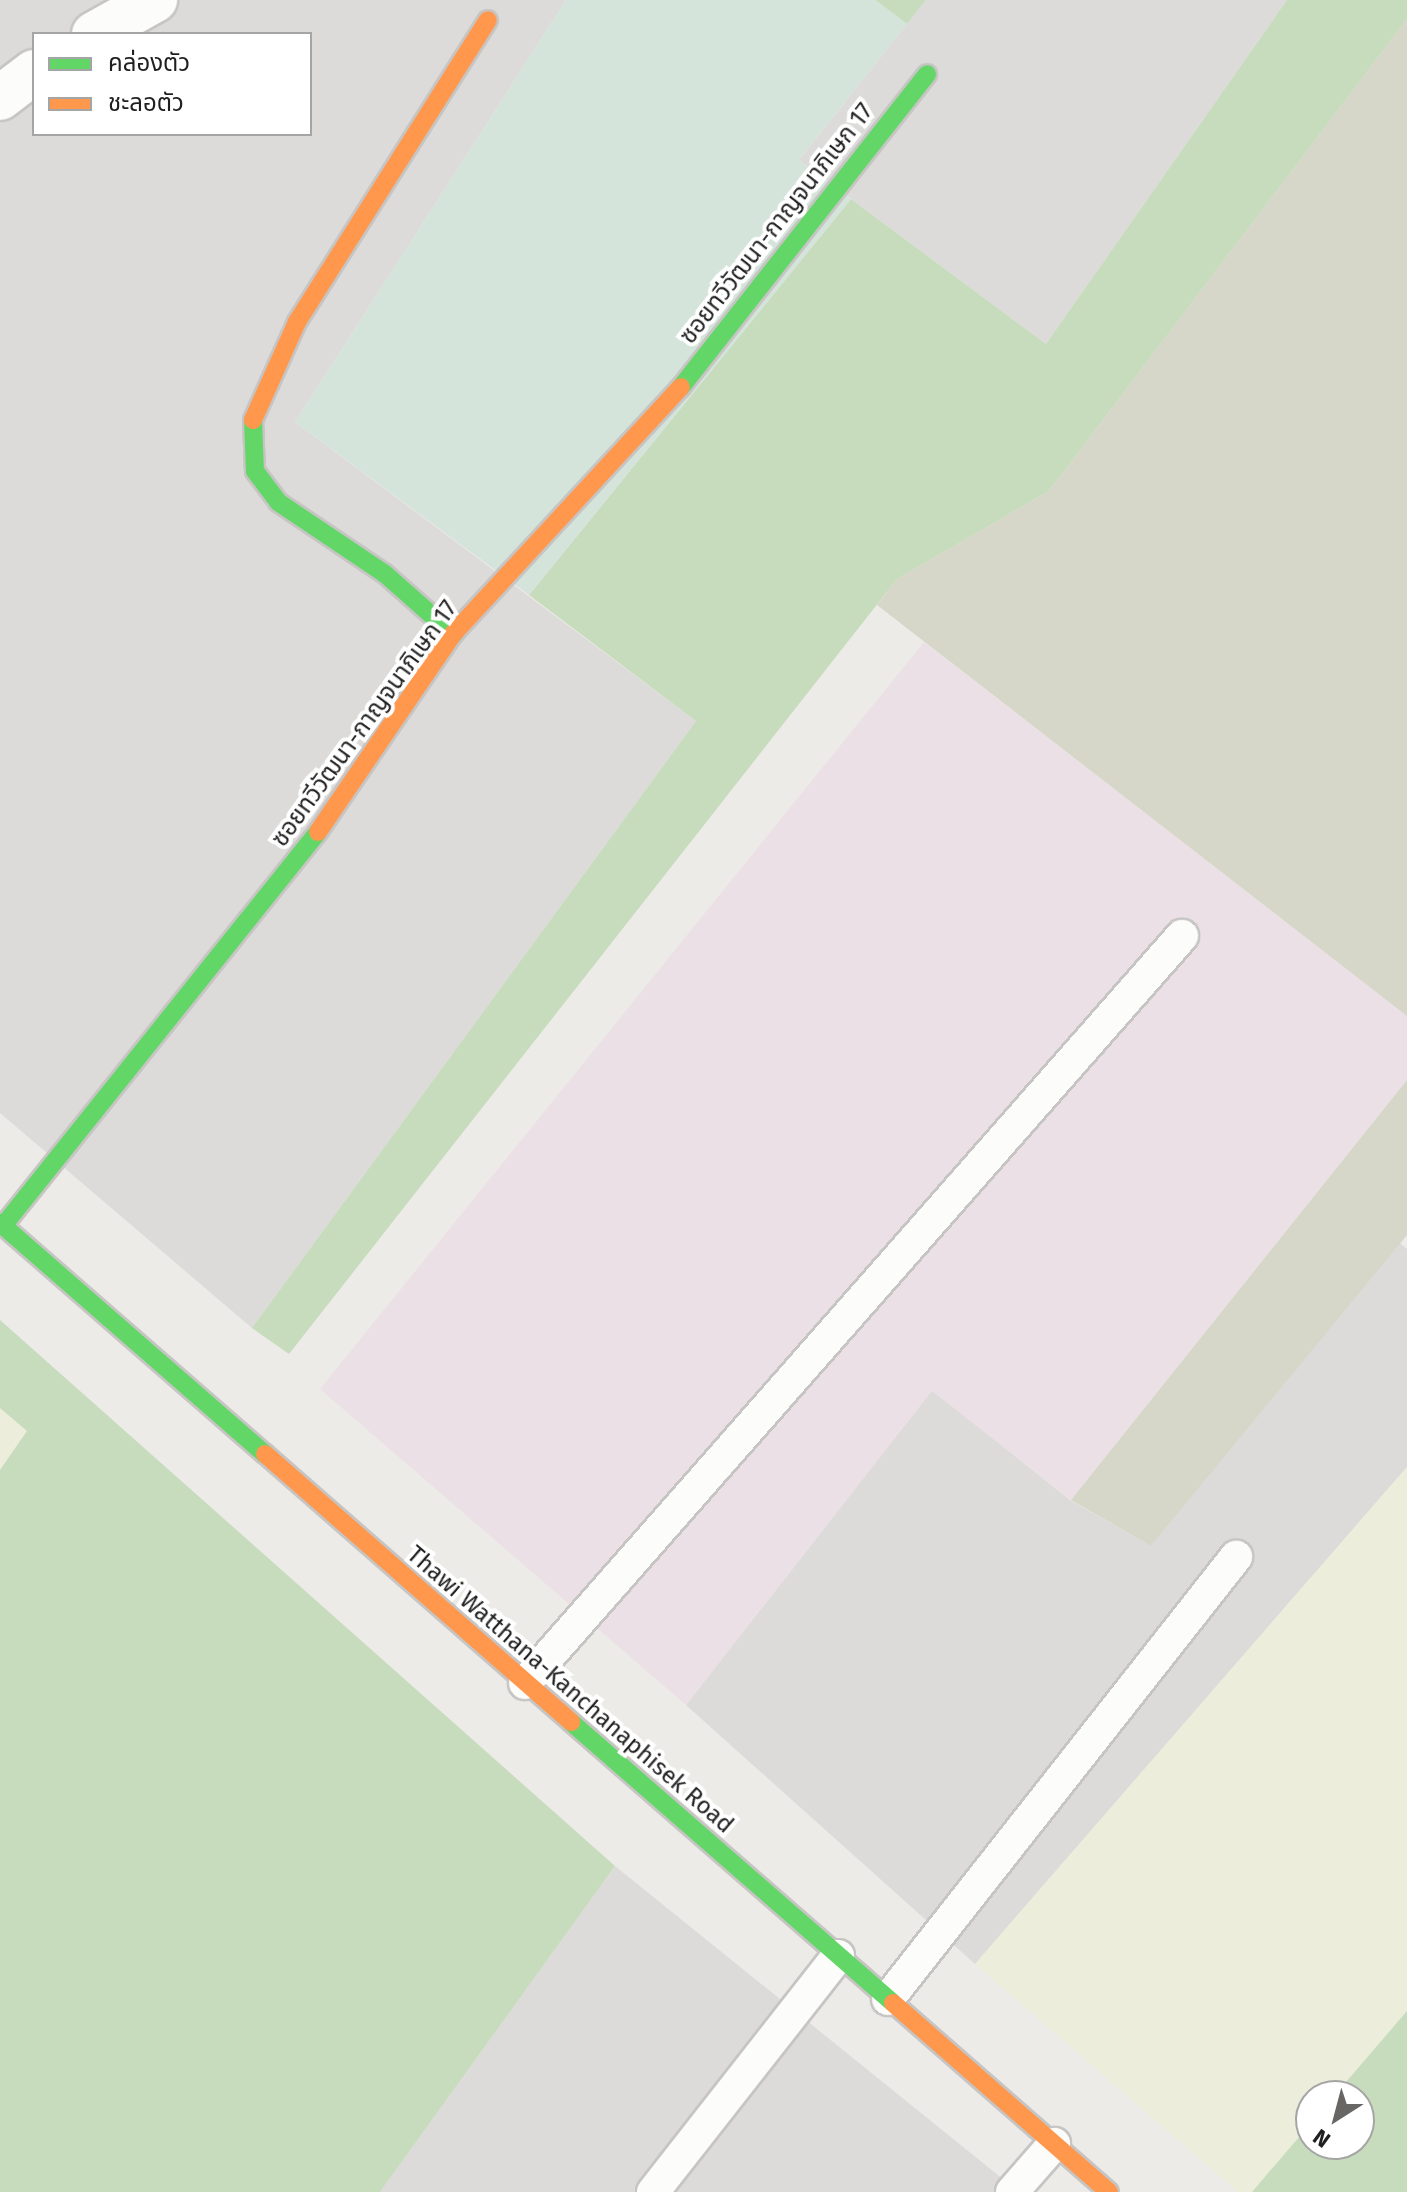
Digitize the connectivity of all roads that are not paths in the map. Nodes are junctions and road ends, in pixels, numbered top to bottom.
1 (155, 0) edge
2 (488, 20) dead end
3 (98, 32) edge
4 (32, 74) edge
5 (927, 74) dead end
6 (0, 98) edge
7 (453, 634) junction
8 (1182, 936) dead end
9 (2, 1224) edge
10 (1236, 1557) dead end
11 (525, 1683) junction
12 (838, 1956) junction
13 (888, 1999) junction
14 (1054, 2144) junction
15 (653, 2192) edge
16 (1012, 2192) edge
17 (1108, 2192) edge

1 - 3 street
2 - 7 street
4 - 6 street
5 - 7 street, ซอยทวีวัฒนา-กาญจนาภิเษก 17
7 - 9 street, ซอยทวีวัฒนา-กาญจนาภิเษก 17
8 - 11 lane
9 - 11 street, Thawi Watthana-Kanchanaphisek Road
10 - 13 lane
11 - 12 street, Thawi Watthana-Kanchanaphisek Road
12 - 13 street, Thawi Watthana-Kanchanaphisek Road
12 - 15 lane
13 - 14 street, Thawi Watthana-Kanchanaphisek Road
14 - 16 lane
14 - 17 street, Thawi Watthana-Kanchanaphisek Road

